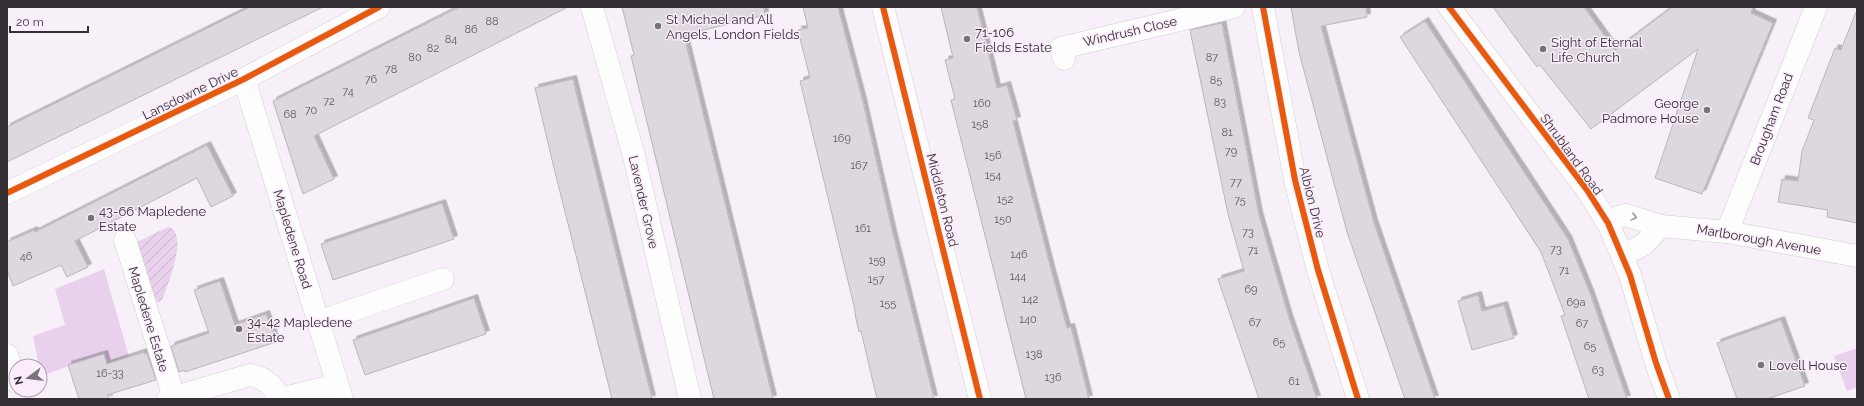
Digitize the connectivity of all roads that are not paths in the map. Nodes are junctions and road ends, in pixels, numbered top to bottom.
1 (378, 7) edge
2 (592, 7) edge
3 (883, 7) edge
4 (1234, 7) edge
5 (1263, 7) edge
6 (1449, 7) edge
7 (1816, 7) edge
8 (1064, 59) dead end
9 (244, 79) junction
10 (7, 193) edge
11 (1608, 224) junction
12 (1661, 226) junction
13 (1727, 232) junction
14 (125, 240) dead end
15 (1622, 256) junction
16 (1857, 256) edge
17 (444, 279) dead end
18 (318, 322) junction
19 (340, 392) edge
20 (171, 398) edge
21 (280, 399) edge
22 (690, 399) edge
23 (980, 399) edge
24 (1358, 399) edge
25 (1669, 399) edge

1 - 9 street, Lansdowne Drive
2 - 22 street, Lavender Grove
3 - 23 street, Middleton Road
4 - 8 street, Windrush Close
5 - 24 street, Albion Drive
6 - 11 street, Shrubland Road
7 - 13 street, Brougham Road
9 - 10 street, Lansdowne Drive
9 - 18 street, Mapledene Road
11 -> 12 street, Marlborough Avenue
11 - 15 street, Shrubland Road
12 - 13 street, Marlborough Avenue
12 - 15 street
13 - 16 street, Marlborough Avenue
14 - 20 street, Mapledene Estate
15 - 25 street, Shrubland Road
17 - 18 street
18 - 19 street, Mapledene Road
19 - 21 street, Mapledene Estate
20 - 21 street, Mapledene Estate

